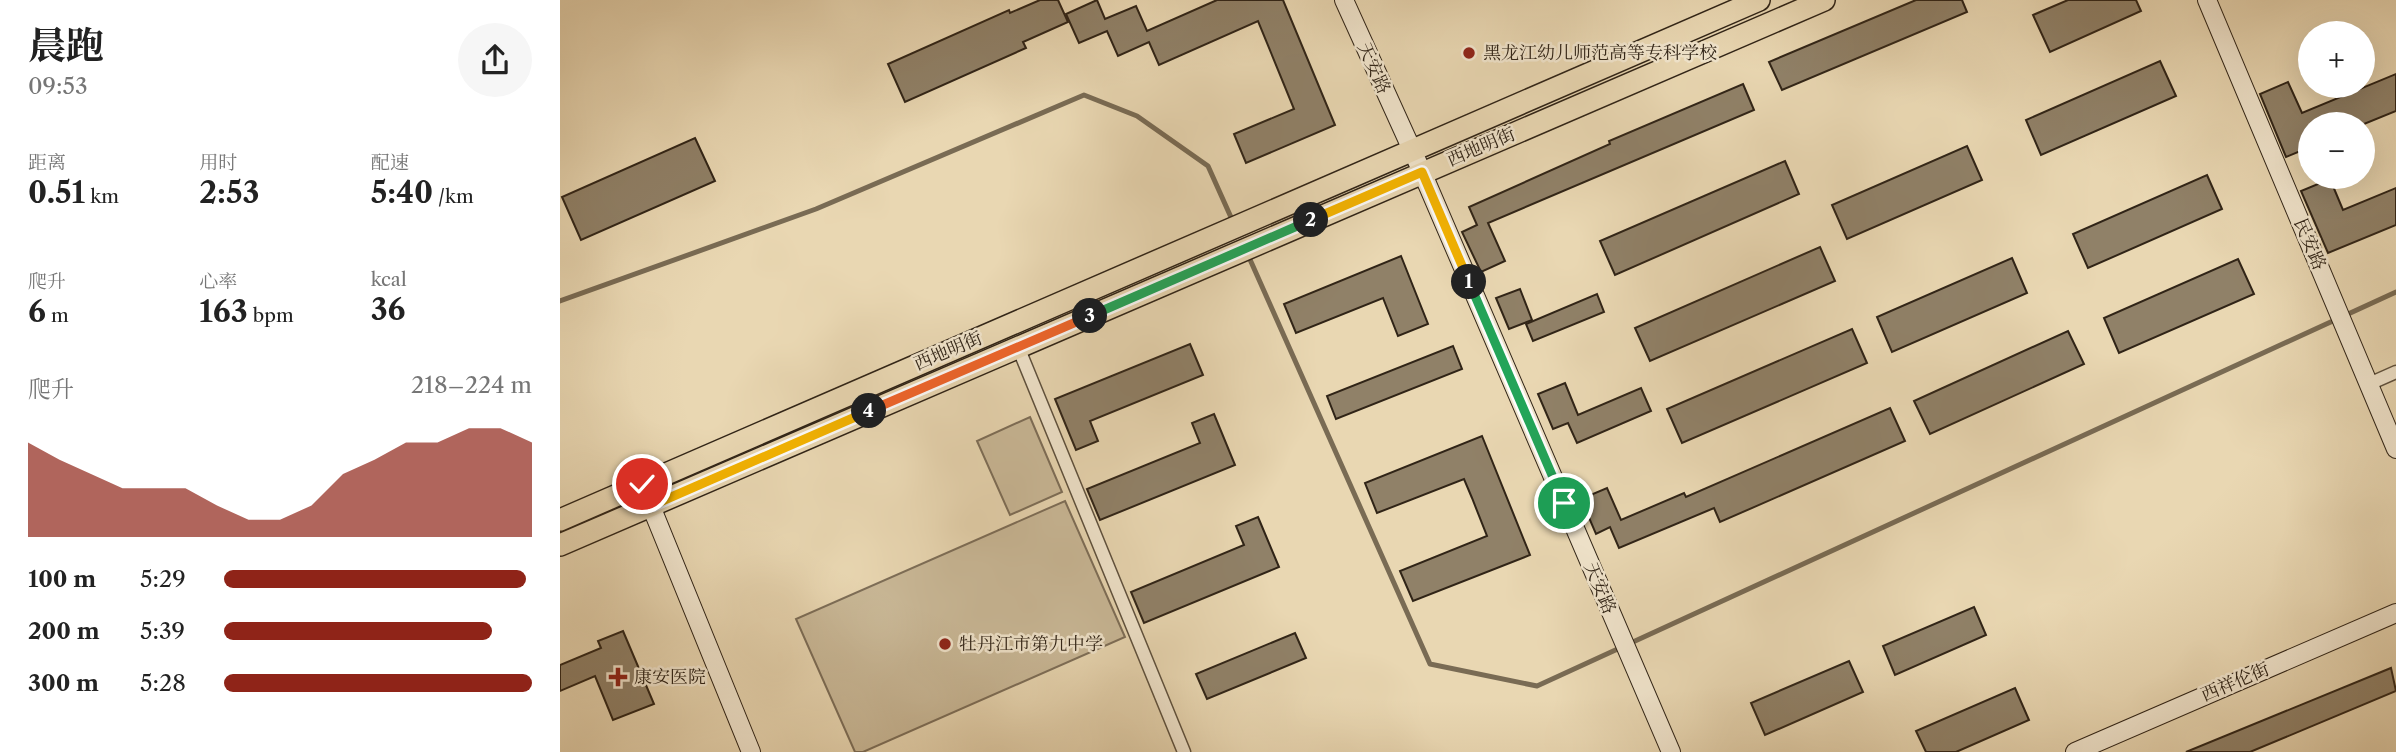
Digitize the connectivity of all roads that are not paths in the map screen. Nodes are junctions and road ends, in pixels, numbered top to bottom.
1 (1345, 0) edge
2 (1759, 0) edge
3 (1824, 0) edge
4 (2207, 0) edge
5 (1411, 150) junction
6 (1422, 172) junction
7 (1018, 347) junction
8 (2396, 372) edge
9 (2369, 384) junction
10 (2396, 449) edge
11 (642, 484) junction
12 (653, 505) junction
13 (560, 520) edge
14 (560, 545) edge
15 (2396, 613) edge
16 (751, 752) edge
17 (1184, 752) edge
18 (1671, 752) edge
19 (2075, 752) edge

1 - 5 street, 天安路
2 - 5 main road, 西地明街
3 - 6 main road, 西地明街
4 - 9 street, 民安路
5 - 6 street, 天安路
5 - 11 main road, 西地明街
6 - 7 main road, 西地明街
6 - 18 street, 天安路
7 - 12 main road, 西地明街
7 - 17 street
8 - 9 street
9 - 10 street, 民安路
11 - 12 street
11 - 13 main road, 西地明街
12 - 14 main road, 西地明街
12 - 16 street
15 - 19 street, 西祥伦街

